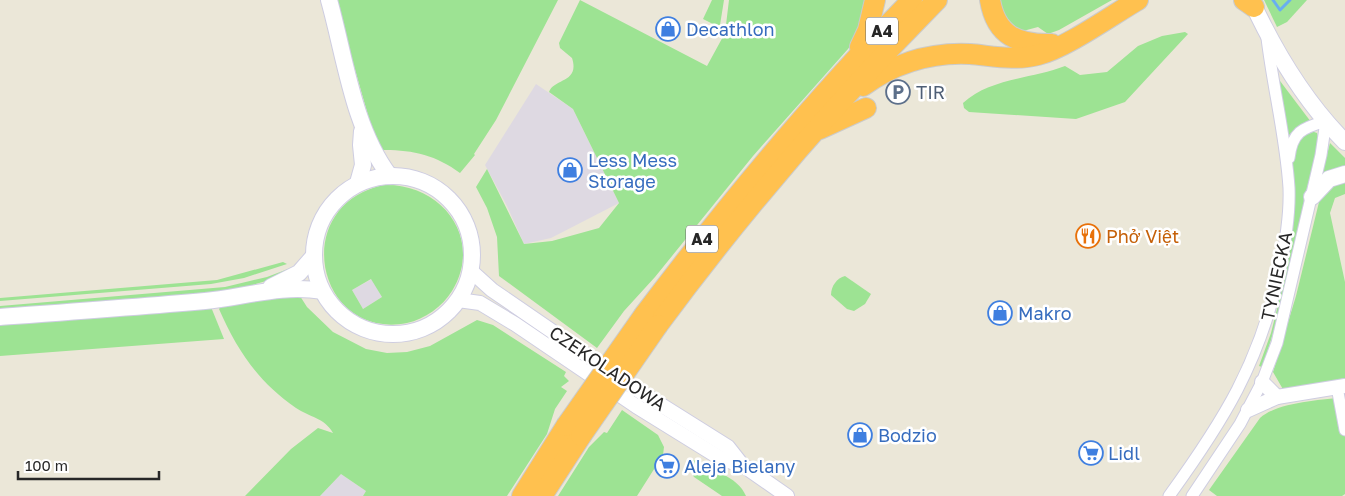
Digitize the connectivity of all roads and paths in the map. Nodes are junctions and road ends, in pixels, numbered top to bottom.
1 (329, 0) edge
2 (875, 0) edge
3 (912, 0) edge
4 (937, 0) edge
5 (990, 0) edge
6 (1138, 0) edge
7 (1251, 2) edge
8 (1266, 31) junction
9 (1071, 40) junction
10 (852, 62) junction
11 (866, 108) dead end
12 (829, 114) junction
13 (1326, 121) junction
14 (363, 129) junction
15 (812, 134) junction
16 (1345, 142) edge
17 (1287, 167) junction
18 (1345, 174) edge
19 (390, 175) junction
20 (358, 183) junction
21 (1312, 197) junction
22 (313, 257) junction
23 (471, 271) junction
24 (266, 291) junction
25 (322, 291) junction
26 (458, 300) junction
27 (0, 317) edge
28 (651, 320) junction
29 (1262, 382) junction
30 (1341, 386) edge
31 (1277, 398) junction
32 (1248, 410) junction
33 (1345, 430) edge
34 (574, 431) junction
35 (744, 466) junction
36 (522, 496) edge
37 (542, 496) edge
38 (787, 496) edge
39 (1169, 496) edge
40 (1192, 496) edge

1 - 14 main road
2 - 10 highway
3 - 10 highway, А4
4 - 12 highway, A4
5 - 9 highway
6 - 9 highway
7 - 8 main road
8 - 13 main road
8 - 17 street, TYNIECKA
9 - 12 highway
10 - 28 highway, A4
11 - 15 highway
12 - 15 highway, A4
13 - 16 main road
13 - 17 street
13 - 21 street, TYNIECKA
14 - 19 main road
14 - 20 main road
15 - 28 highway, A4
17 - 39 street, TYNIECKA
18 - 21 main road
19 - 20 main road
19 - 23 main road
20 - 22 main road
21 - 29 street, TYNIECKA
22 - 24 main road
22 - 25 main road
23 - 26 main road
23 - 35 street, CZEKOLADOWA
24 - 25 main road
24 - 27 main road
25 - 26 main road
26 - 35 street, CZEKOLADOWA
28 - 34 highway, A4, bridge
29 - 31 street
29 - 32 street, TYNIECKA
30 - 31 street
30 - 33 street
31 - 32 street
32 - 40 street, TYNIECKA
34 - 36 highway, A4
34 - 37 highway, A4
35 - 38 street, CZEKOLADOWA

